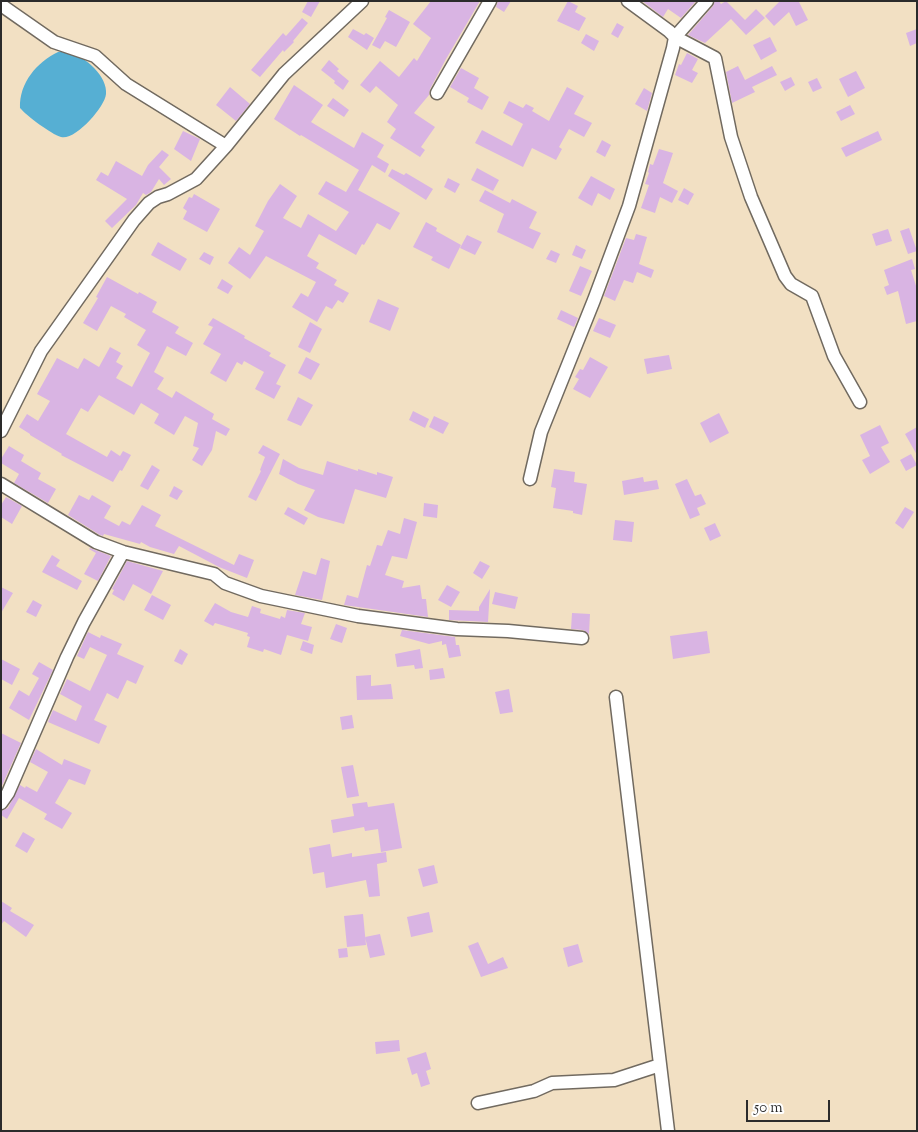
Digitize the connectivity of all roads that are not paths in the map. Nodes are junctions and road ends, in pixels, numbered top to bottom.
1 (362, 1) edge
2 (490, 1) edge
3 (628, 1) edge
4 (707, 1) edge
5 (1, 5) edge
6 (675, 37) junction
7 (438, 93) dead end
8 (226, 146) junction
9 (860, 402) dead end
10 (1, 431) edge
11 (530, 479) dead end
12 (1, 484) edge
13 (124, 552) junction
14 (582, 638) dead end
15 (616, 697) dead end
16 (1, 803) edge
17 (660, 1065) junction
18 (478, 1103) dead end
19 (668, 1131) edge

1 - 8 street
2 - 7 street
3 - 6 street
4 - 6 street
5 - 8 street
6 - 9 street
6 - 11 street
8 - 10 street
12 - 13 street
13 - 14 street
13 - 16 street
15 - 17 street
17 - 18 street
17 - 19 street

